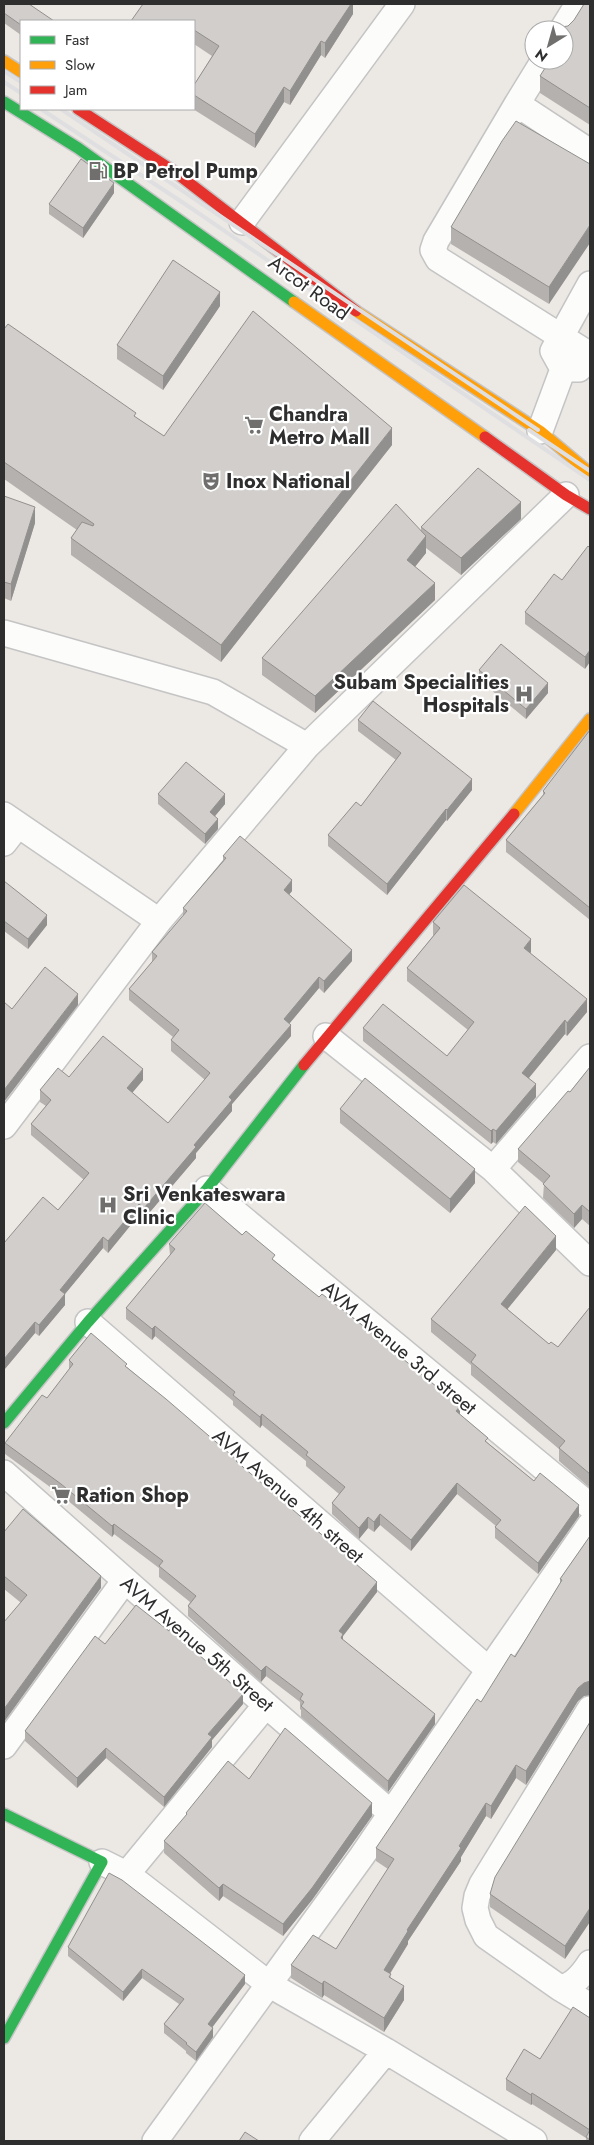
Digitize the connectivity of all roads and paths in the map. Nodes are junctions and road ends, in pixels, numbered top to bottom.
1 (402, 4) edge
2 (578, 4) edge
3 (568, 20) edge
4 (4, 61) edge
5 (538, 70) edge
6 (20, 71) edge
7 (4, 102) edge
8 (517, 104) junction
9 (80, 110) edge
10 (590, 152) edge
11 (242, 222) junction
12 (590, 284) edge
13 (561, 336) junction
14 (590, 355) edge
15 (590, 361) edge
16 (563, 369) junction
17 (540, 431) junction
18 (590, 473) edge
19 (566, 495) junction
20 (590, 509) edge
21 (4, 633) edge
22 (590, 719) edge
23 (307, 746) junction
24 (9, 828) edge
25 (159, 921) junction
26 (326, 1036) junction
27 (590, 1057) edge
28 (4, 1126) edge
29 (493, 1169) junction
30 (207, 1189) junction
31 (590, 1263) edge
32 (88, 1322) junction
33 (4, 1423) edge
34 (4, 1473) edge
35 (590, 1506) edge
36 (590, 1526) edge
37 (125, 1580) junction
38 (488, 1670) junction
39 (266, 1705) junction
40 (586, 1725) edge
41 (4, 1746) edge
42 (391, 1813) junction
43 (4, 1814) edge
44 (102, 1862) junction
45 (126, 1875) junction
46 (590, 1963) edge
47 (270, 1985) junction
48 (560, 1988) junction
49 (590, 2006) edge
50 (4, 2038) edge
51 (386, 2051) junction
52 (155, 2141) edge
53 (312, 2141) edge
54 (531, 2141) edge

1 - 11 street
2 - 3 street
4 - 6 main road
5 - 8 street
7 - 19 main road, Arcot Road
8 - 10 street
8 - 13 street
9 - 11 main road, Arcot Road
11 - 17 main road, Arcot Road
12 - 13 street
13 - 14 street
13 - 16 street
15 - 16 street
16 - 17 street
17 - 18 main road, Arcot Road
19 - 20 main road, Arcot Road
19 - 23 street
21 - 23 street
22 - 26 main road
23 - 25 street
24 - 25 street
25 - 28 street
26 - 29 street
26 - 30 main road
27 - 29 street
29 - 31 street
30 - 32 main road
30 - 35 street, AVM Avenue 3rd street
32 - 33 main road
32 - 38 street, AVM Avenue 4th street
34 - 37 street, AVM Avenue 5th Street
36 - 38 street
37 - 39 street, AVM Avenue 5th Street
37 - 41 street
38 - 42 street
39 - 42 street, AVM Avenue 5th Street
39 - 45 street
40 - 48 street
42 - 47 street
43 - 44 main road
44 - 45 street
44 - 50 main road
45 - 47 street
46 - 48 street
47 - 51 street
47 - 52 street
48 - 49 street
51 - 53 street
51 - 54 street

